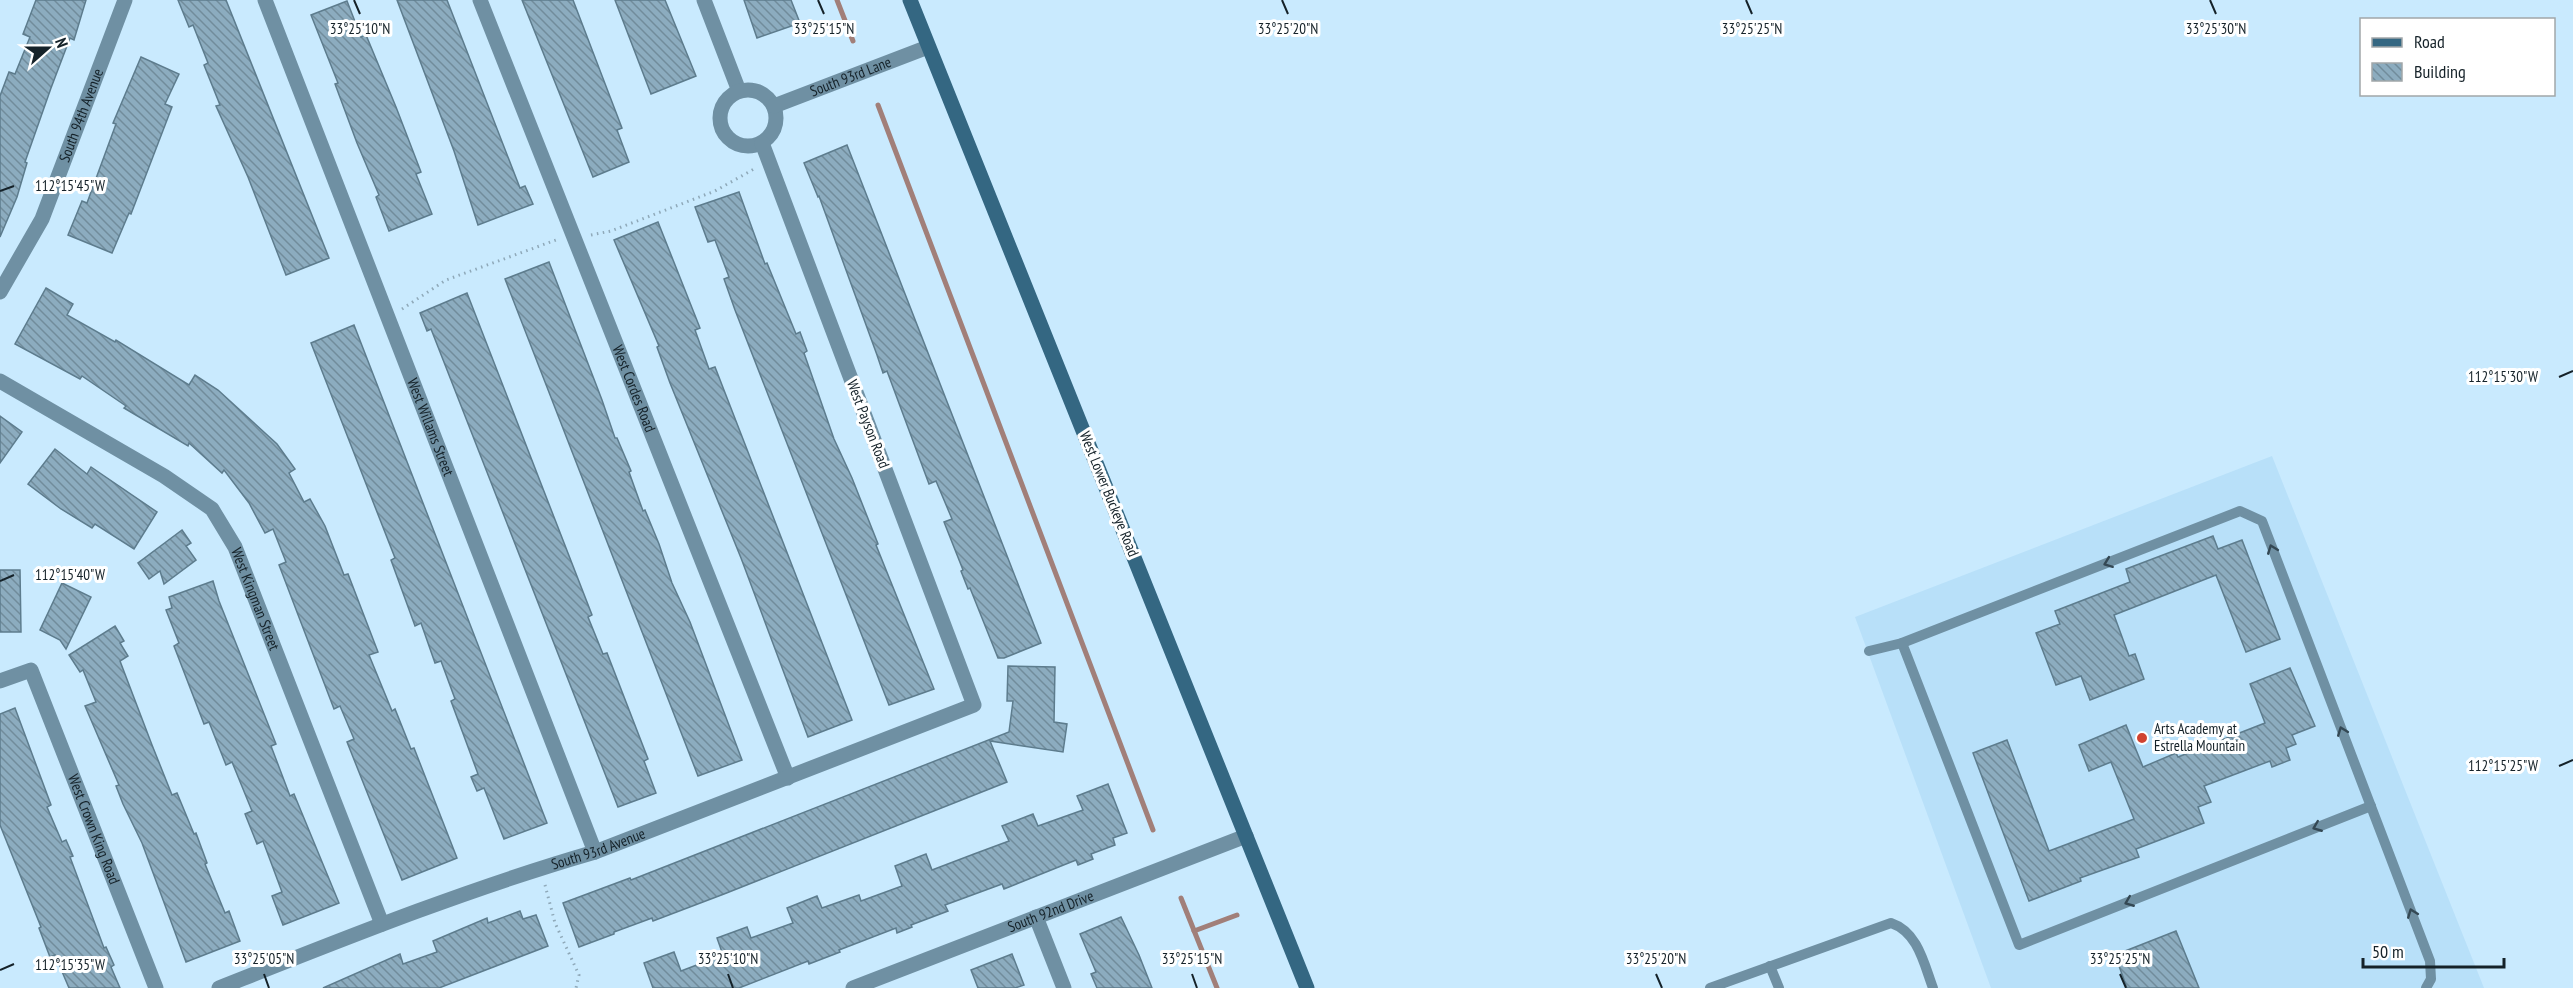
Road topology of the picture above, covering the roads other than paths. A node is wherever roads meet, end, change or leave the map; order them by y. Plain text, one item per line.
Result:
1 (125, 0) edge
2 (265, 0) edge
3 (480, 0) edge
4 (704, 0) edge
5 (910, 0) edge
6 (928, 47) junction
7 (739, 91) junction
8 (774, 106) junction
9 (762, 143) junction
10 (0, 292) edge
11 (0, 381) edge
12 (1902, 644) junction
13 (1869, 651) dead end
14 (0, 681) edge
15 (974, 705) joint
16 (788, 778) junction
17 (2371, 806) junction
18 (1246, 836) junction
19 (595, 852) junction
20 (1036, 917) junction
21 (382, 924) junction
22 (1770, 966) junction
23 (156, 988) edge
24 (219, 988) edge
25 (853, 988) edge
26 (1064, 988) edge
27 (1307, 988) edge
28 (1710, 988) edge
29 (1779, 988) edge
30 (1933, 988) edge
31 (2426, 988) edge

1 - 10 street, South 94th Avenue
2 - 19 street, West Willams Street
3 - 16 street, West Cordes Road
4 - 7 street
5 - 6 main road, West Lower Buckeye Road
6 - 8 street, South 93rd Lane
6 - 18 main road, West Lower Buckeye Road
7 - 8 street
7 - 9 street
8 - 9 street
9 - 15 street, West Payson Road
11 - 21 street, West Kingman Street
12 - 13 lane
17 -> 12 lane
17 -> 12 lane
14 - 23 street, West Crown King Road
15 - 16 street, South 93rd Avenue
16 - 19 street, South 93rd Avenue
31 -> 17 lane
18 - 20 street, South 92nd Drive
18 - 27 main road, West Lower Buckeye Road
19 - 21 street, South 93rd Avenue
20 - 25 street, South 92nd Drive
20 - 26 street
21 - 24 street, South 93rd Avenue
22 - 28 lane
22 - 29 lane
22 - 30 lane

